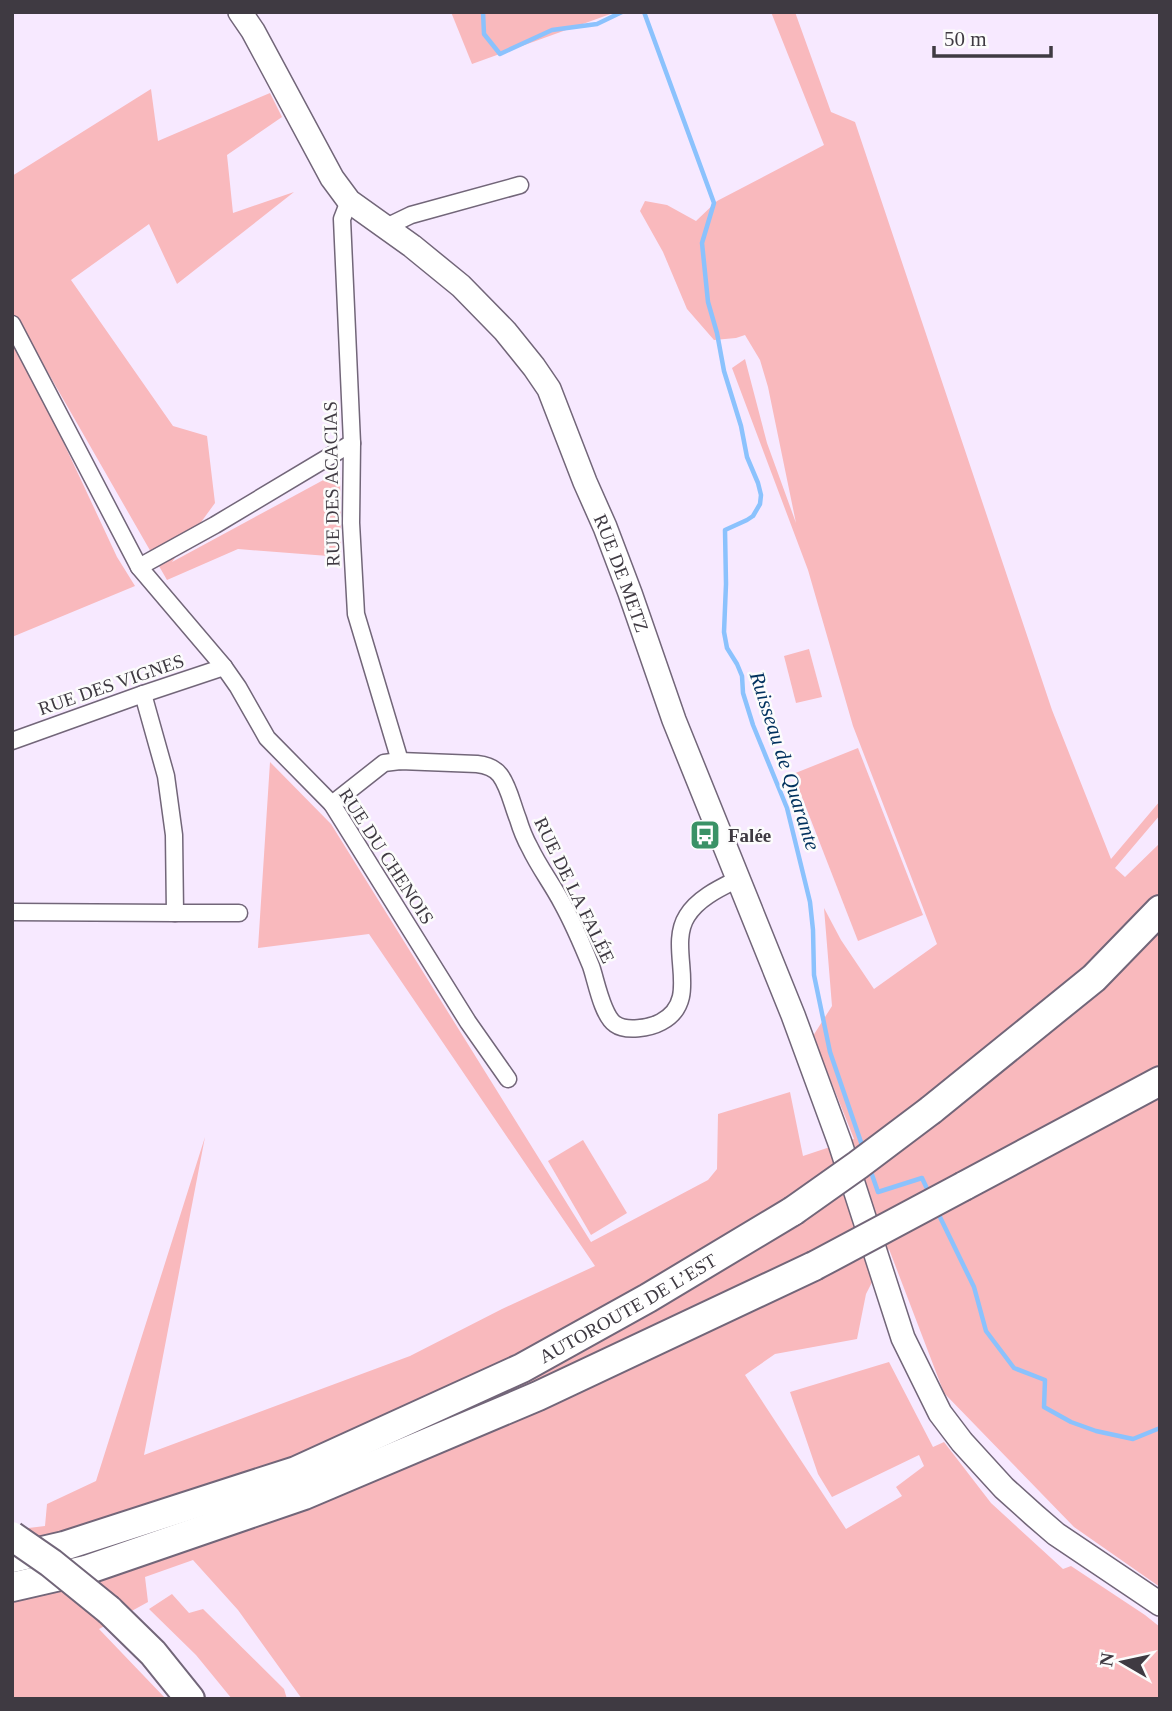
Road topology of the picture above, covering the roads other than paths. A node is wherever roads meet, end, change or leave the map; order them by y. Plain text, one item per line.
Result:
1 (240, 12) edge
2 (520, 185) dead end
3 (349, 201) junction
4 (386, 227) junction
5 (12, 324) edge
6 (352, 443) junction
7 (139, 567) junction
8 (224, 667) junction
9 (143, 694) junction
10 (12, 741) edge
11 (400, 761) junction
12 (331, 804) junction
13 (738, 879) junction
14 (1160, 910) edge
15 (12, 912) edge
16 (175, 913) junction
17 (239, 913) dead end
18 (508, 1079) dead end
19 (1160, 1081) edge
20 (12, 1536) edge
21 (12, 1558) edge
22 (12, 1587) edge
23 (1160, 1604) edge
24 (190, 1699) edge

1 - 3 main road, RUE DE METZ
2 - 4 street
3 - 4 main road, RUE DE METZ
3 - 6 street, RUE DES ACACIAS
4 - 13 main road, RUE DE METZ
5 - 7 street, RUE DU CHENOIS
6 - 7 street
6 - 11 street, RUE DES ACACIAS
7 - 8 street, RUE DU CHENOIS
8 - 9 street, RUE DES VIGNES
8 - 12 street, RUE DU CHENOIS
9 - 10 street, RUE DES VIGNES
9 - 16 street
11 - 12 street
11 - 13 street, RUE DE LA FALÉE
12 - 18 street, RUE DU CHENOIS
13 - 23 main road, RUE DE METZ
14 - 21 highway, AUTOROUTE DE L’EST, bridge
15 - 16 street
16 - 17 street
19 - 22 highway, AUTOROUTE DE L’EST, bridge
20 - 24 highway, bridge

